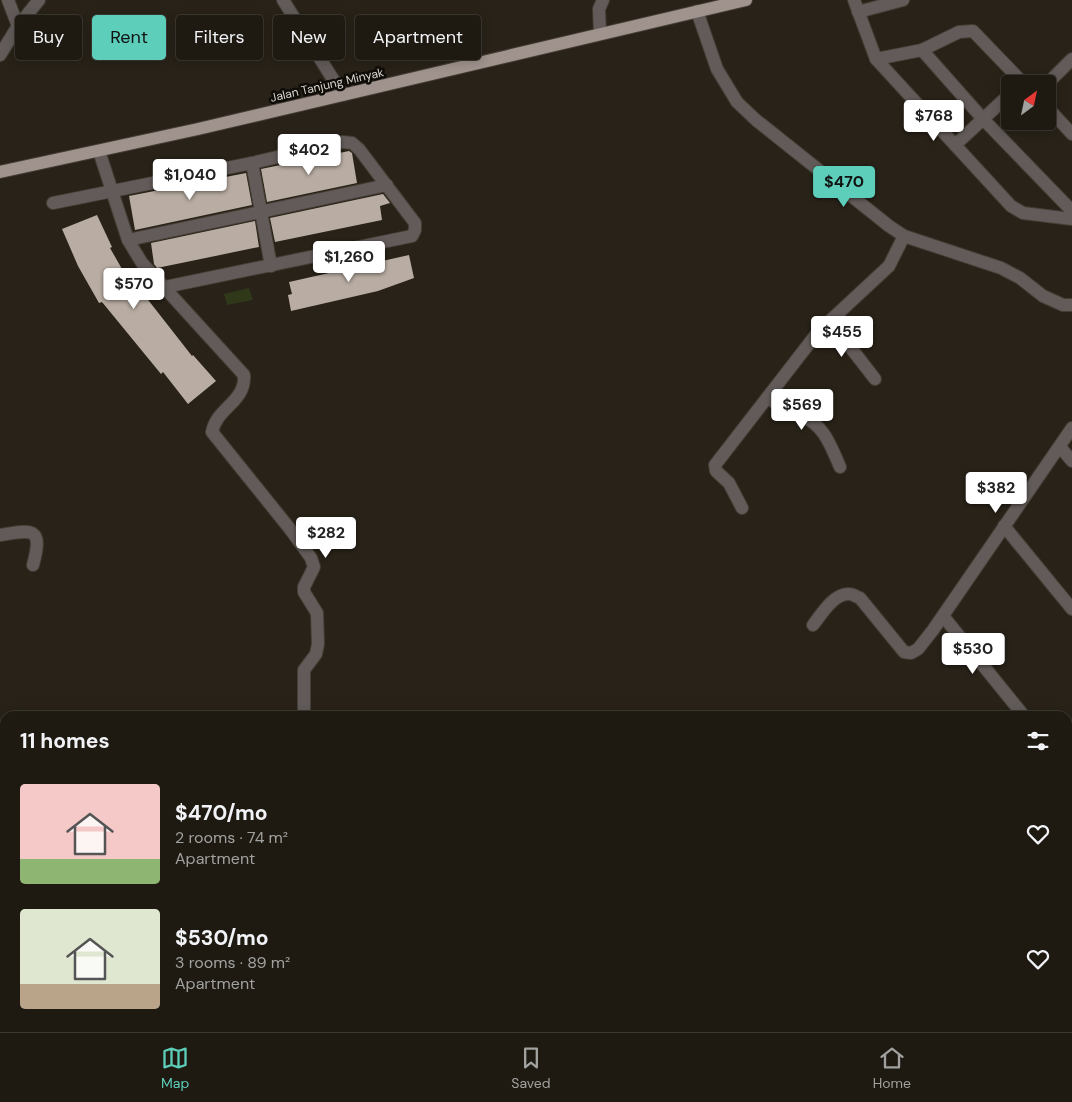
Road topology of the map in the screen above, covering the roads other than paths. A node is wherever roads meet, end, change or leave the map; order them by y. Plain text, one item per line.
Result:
1 (8, 0) edge
2 (38, 0) edge
3 (283, 0) edge
4 (603, 0) edge
5 (746, 0) edge
6 (903, 0) edge
7 (718, 3) edge
8 (856, 6) edge
9 (697, 11) junction
10 (26, 15) edge
11 (15, 18) edge
12 (15, 31) edge
13 (600, 34) junction
14 (922, 50) junction
15 (0, 55) edge
16 (876, 59) junction
17 (1072, 59) edge
18 (1015, 75) edge
19 (1056, 76) edge
20 (343, 95) junction
21 (1001, 102) edge
22 (1056, 117) edge
23 (983, 119) junction
24 (1072, 134) edge
25 (955, 144) junction
26 (99, 152) junction
27 (252, 163) junction
28 (0, 172) edge
29 (387, 185) junction
30 (112, 191) junction
31 (53, 203) dead end
32 (261, 213) junction
33 (1071, 216) edge
34 (904, 236) junction
35 (128, 240) junction
36 (271, 266) junction
37 (165, 287) junction
38 (1072, 305) edge
39 (830, 321) junction
40 (875, 379) dead end
41 (768, 397) junction
42 (1072, 428) edge
43 (1060, 447) junction
44 (1072, 461) edge
45 (840, 467) dead end
46 (742, 508) dead end
47 (1004, 526) junction
48 (0, 535) edge
49 (33, 565) dead end
50 (1072, 609) edge
51 (943, 616) junction
52 (813, 625) dead end
53 (304, 711) edge
54 (1020, 711) edge

1 - 11 street
2 - 10 street
3 - 20 street
4 - 13 street
5 - 7 main road, Jalan Tanjung Minyak
6 - 8 street
7 - 9 main road, Jalan Tanjung Minyak
8 - 16 street
9 - 13 main road, Jalan Tanjung Minyak
9 - 34 street
12 - 15 street
13 - 20 main road, Jalan Tanjung Minyak
14 - 16 street
14 - 18 street
14 - 23 street
16 - 25 street
17 - 19 street
20 - 26 main road, Jalan Tanjung Minyak
21 - 23 street
22 - 24 street
23 - 25 street
23 - 33 street
25 - 33 street
26 - 28 main road, Jalan Tanjung Minyak
26 - 30 street
27 - 29 street
27 - 30 street
27 - 32 street
29 - 32 street
29 - 36 street
30 - 31 street
30 - 35 street
32 - 35 street
32 - 36 street
34 - 38 street
34 - 39 street
35 - 37 street
36 - 37 street
37 - 53 street
39 - 40 street
39 - 41 street
41 - 45 street
41 - 46 street
42 - 43 street
43 - 44 street
43 - 47 street
47 - 50 street
47 - 51 street
48 - 49 street
51 - 52 street
51 - 54 street

